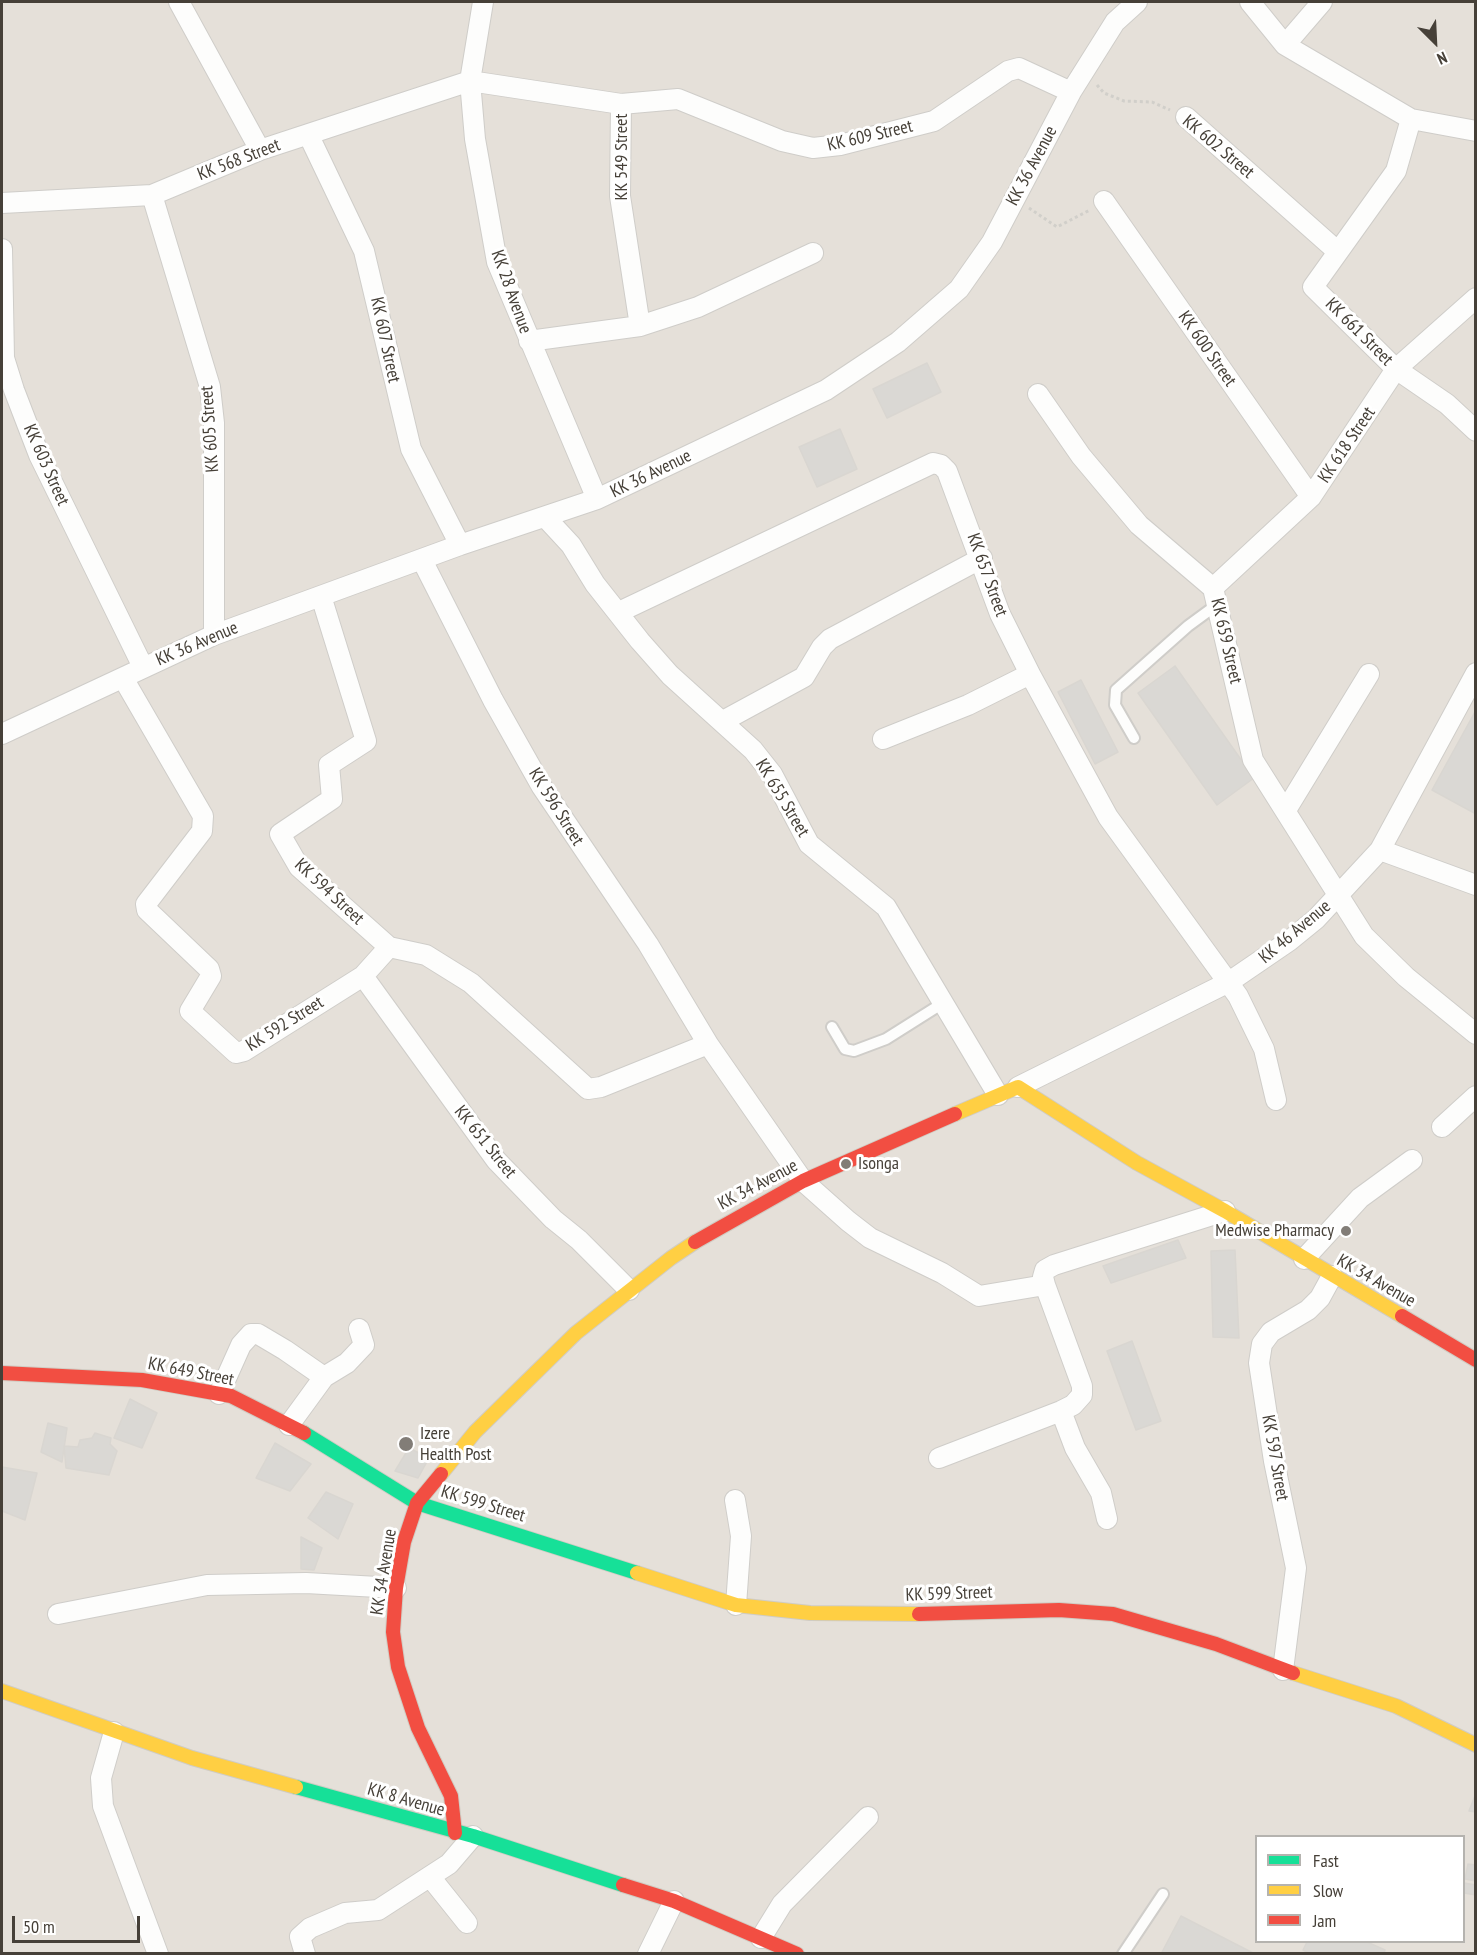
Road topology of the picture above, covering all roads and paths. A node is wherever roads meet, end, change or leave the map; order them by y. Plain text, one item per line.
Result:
1 (179, 2) edge
2 (483, 2) edge
3 (1137, 2) edge
4 (1250, 2) edge
5 (1322, 2) edge
6 (1285, 45) junction
7 (1086, 71) junction
8 (470, 81) junction
9 (1071, 92) junction
10 (621, 104) junction
11 (1185, 117) joint
12 (1411, 119) junction
13 (1476, 131) edge
14 (309, 136) junction
15 (260, 150) junction
16 (152, 195) junction
17 (1015, 198) junction
18 (1104, 201) joint
19 (2, 203) edge
20 (2, 249) edge
21 (1337, 251) junction
22 (813, 253) dead end
23 (1476, 298) edge
24 (640, 326) junction
25 (529, 341) junction
26 (1396, 369) junction
27 (1038, 394) dead end
28 (1476, 431) edge
29 (1311, 496) junction
30 (597, 500) junction
31 (546, 518) junction
32 (460, 545) junction
33 (982, 558) junction
34 (422, 560) junction
35 (321, 596) junction
36 (1215, 596) junction
37 (619, 612) junction
38 (214, 635) junction
39 (143, 667) junction
40 (1476, 673) edge
41 (1030, 674) junction
42 (1370, 674) dead end
43 (123, 678) junction
44 (723, 721) junction
45 (2, 734) edge
46 (1134, 738) dead end
47 (883, 739) dead end
48 (1286, 810) junction
49 (1380, 850) junction
50 (1476, 885) edge
51 (1340, 894) junction
52 (389, 947) junction
53 (363, 976) junction
54 (1229, 982) junction
55 (943, 1003) junction
56 (831, 1027) dead end
57 (1476, 1035) edge
58 (708, 1044) junction
59 (1018, 1087) junction
60 (998, 1095) junction
61 (1476, 1096) edge
62 (1276, 1100) dead end
63 (1442, 1127) dead end
64 (1412, 1160) dead end
65 (803, 1180) junction
66 (1225, 1211) junction
67 (1304, 1259) junction
68 (1332, 1276) junction
69 (1045, 1285) junction
70 (629, 1290) junction
71 (359, 1329) dead end
72 (1476, 1360) edge
73 (2, 1372) edge
74 (324, 1377) junction
75 (219, 1394) junction
76 (1062, 1411) junction
77 (289, 1425) junction
78 (939, 1458) dead end
79 (735, 1500) dead end
80 (417, 1503) junction
81 (1107, 1519) dead end
82 (396, 1588) junction
83 (736, 1605) junction
84 (58, 1614) dead end
85 (1282, 1670) junction
86 (2, 1691) edge
87 (114, 1732) junction
88 (1476, 1745) edge
89 (868, 1817) dead end
90 (464, 1834) junction
91 (431, 1878) junction
92 (1162, 1894) dead end
93 (674, 1901) junction
94 (467, 1923) dead end
95 (761, 1938) junction
96 (158, 1953) edge
97 (305, 1953) edge
98 (648, 1953) edge
99 (797, 1953) edge
100 (1123, 1953) edge

1 - 15 street
2 - 8 street, KK 28 Avenue
3 - 7 street, KK 36 Avenue
4 - 6 street
5 - 6 street
6 - 12 street
7 - 9 street, KK 36 Avenue
7 - 11 path, KK 602 Street
8 - 10 street, KK 549 Street
8 - 14 street, KK 568 Street
8 - 25 street, KK 28 Avenue
9 - 10 street, KK 609 Street
9 - 17 street, KK 36 Avenue
10 - 24 street, KK 549 Street
11 - 21 street, KK 602 Street
12 - 13 street
12 - 21 street, KK 661 Street
14 - 15 street, KK 568 Street
14 - 32 street, KK 607 Street
15 - 16 street, KK 568 Street
16 - 19 street, KK 568 Street
16 - 38 street, KK 605 Street
17 - 18 path
17 - 30 street, KK 36 Avenue
18 - 29 street, KK 600 Street
20 - 39 street, KK 603 Street
21 - 26 street, KK 661 Street
22 - 24 street
23 - 26 street, KK 618 Street
24 - 25 street
25 - 30 street, KK 28 Avenue
26 - 28 street, KK 661 Street
26 - 29 street, KK 618 Street
27 - 36 street, KK 659 Street
29 - 36 street, KK 618 Street
30 - 31 street, KK 36 Avenue
31 - 32 street, KK 36 Avenue
31 - 37 street, KK 655 Street
32 - 34 street, KK 36 Avenue
33 - 37 street, KK 657 Street
33 - 41 street, KK 657 Street
33 - 44 street
34 - 35 street, KK 36 Avenue
34 - 58 street, KK 596 Street
35 - 38 street, KK 36 Avenue
35 - 52 street, KK 594 Street
36 - 46 lane
36 - 48 street, KK 659 Street
37 - 44 street, KK 655 Street
38 - 39 street, KK 36 Avenue
39 - 43 street, KK 36 Avenue
40 - 49 street, KK 46 Avenue
41 - 47 street
41 - 54 street, KK 657 Street
42 - 48 street
43 - 45 street, KK 36 Avenue
43 - 53 street, KK 592 Street
44 - 55 street, KK 655 Street
48 - 51 street, KK 659 Street
49 - 50 street
49 - 51 street, KK 46 Avenue
51 - 54 street, KK 46 Avenue
51 - 57 street, KK 659 Street
52 - 53 street, KK 592 Street
52 - 58 street, KK 594 Street
53 - 70 street, KK 651 Street
54 - 59 street, KK 46 Avenue
54 - 62 street, KK 657 Street
55 - 56 lane
55 - 60 street, KK 655 Street
58 - 65 street, KK 596 Street
59 - 60 main road, KK 34 Avenue
59 - 66 main road, KK 34 Avenue
60 - 65 main road, KK 34 Avenue
61 - 63 street
64 - 67 street
65 - 69 street, KK 596 Street
65 - 70 main road, KK 34 Avenue
66 - 67 main road, KK 34 Avenue
66 - 69 street
67 - 68 main road, KK 34 Avenue
68 - 72 main road, KK 34 Avenue
68 - 85 street, KK 597 Street
69 - 76 street
70 - 80 main road, KK 34 Avenue
71 - 74 street
73 - 75 main road, KK 649 Street
74 - 75 street
74 - 77 street
75 - 77 main road, KK 649 Street
76 - 78 street
76 - 81 street
77 - 80 main road, KK 649 Street
79 - 83 street
80 - 82 main road, KK 34 Avenue
80 - 83 main road, KK 599 Street
82 - 84 street
82 - 90 main road, KK 34 Avenue
83 - 85 main road, KK 599 Street
85 - 88 main road, KK 599 Street
86 - 87 main road, KK 8 Avenue
87 - 90 main road, KK 8 Avenue
87 - 96 street
89 - 95 street
90 - 91 street
90 - 93 main road, KK 8 Avenue
91 - 94 street
91 - 97 street
92 - 100 lane
93 - 95 main road, KK 8 Avenue
93 - 98 street
95 - 99 main road, KK 8 Avenue

